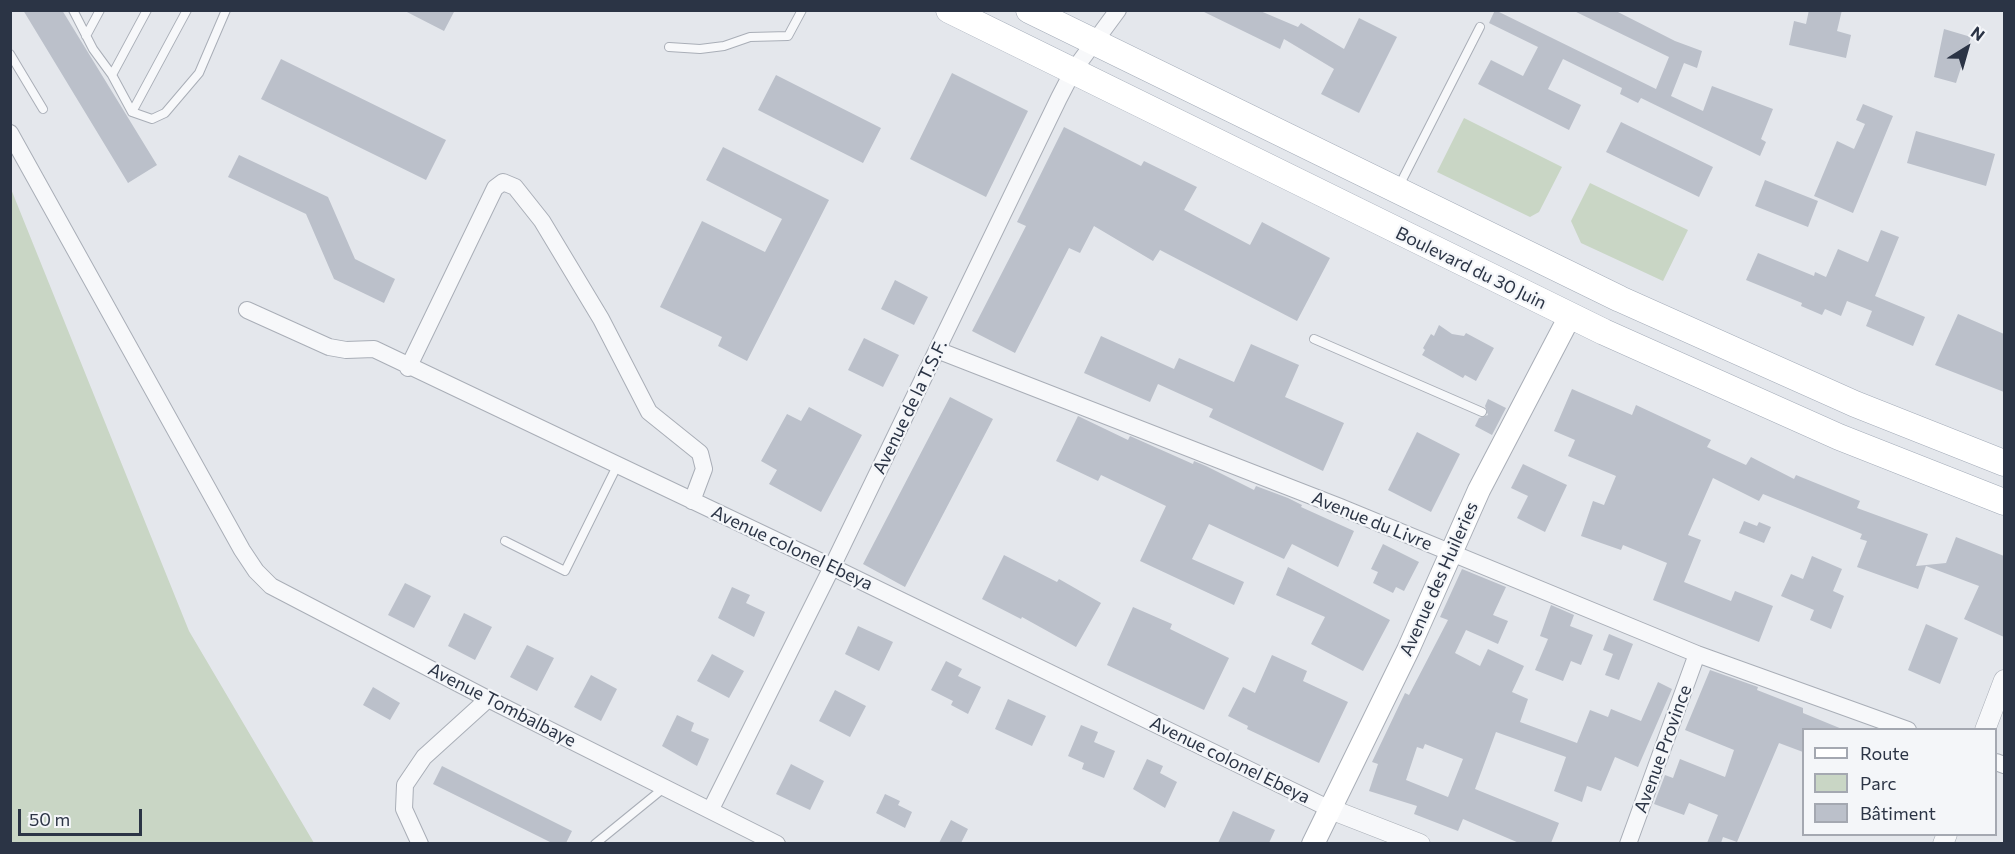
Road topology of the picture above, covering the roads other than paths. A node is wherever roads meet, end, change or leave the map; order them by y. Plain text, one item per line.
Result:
1 (73, 10) edge
2 (100, 10) edge
3 (147, 10) edge
4 (187, 10) edge
5 (226, 10) edge
6 (802, 10) edge
7 (949, 10) edge
8 (1029, 10) edge
9 (1118, 10) edge
10 (1480, 27) dead end
11 (86, 36) junction
12 (1094, 43) junction
13 (669, 47) dead end
14 (10, 54) edge
15 (1073, 71) junction
16 (112, 75) junction
17 (43, 109) dead end
18 (132, 112) junction
19 (10, 133) edge
20 (1397, 191) junction
21 (247, 310) dead end
22 (1570, 316) junction
23 (1314, 339) dead end
24 (937, 350) junction
25 (408, 368) junction
26 (1482, 412) dead end
27 (2004, 463) edge
28 (617, 466) junction
29 (692, 501) junction
30 (2004, 502) edge
31 (505, 541) dead end
32 (1452, 552) junction
33 (832, 567) junction
34 (1698, 654) junction
35 (2004, 680) edge
36 (488, 699) junction
37 (1905, 728) edge
38 (1985, 728) edge
39 (666, 786) junction
40 (711, 809) junction
41 (1330, 809) junction
42 (420, 843) edge
43 (595, 843) edge
44 (777, 843) edge
45 (1313, 843) edge
46 (1420, 843) edge
47 (1629, 843) edge

1 - 11 lane
2 - 11 lane
3 - 16 lane
4 - 18 lane
5 - 18 lane
6 - 13 lane
7 - 15 main road, Boulevard du 30 Juin
8 - 12 main road, Boulevard du 30 Juin
9 - 12 street, Avenue de la T.S.F.
10 - 20 lane
11 - 16 lane
12 - 15 street, Avenue de la T.S.F.
12 - 20 main road, Boulevard du 30 Juin
14 - 17 lane
15 - 22 main road, Boulevard du 30 Juin
15 - 24 street, Avenue de la T.S.F.
16 - 18 lane
19 - 36 street, Avenue Tombalbaye
20 - 27 main road, Boulevard du 30 Juin
21 - 25 street, Avenue colonel Ebeya
22 - 30 main road, Boulevard du 30 Juin
22 - 32 main road, Avenue des Huileries
23 - 26 lane
24 - 32 street, Avenue du Livre
24 - 33 street, Avenue de la T.S.F.
25 - 28 street, Avenue colonel Ebeya
25 - 29 street
28 - 29 street, Avenue colonel Ebeya
28 - 31 lane
29 - 33 street, Avenue colonel Ebeya
32 - 34 street, Avenue du Livre
32 - 41 main road, Avenue des Huileries
33 - 40 street, Avenue de la T.S.F.
33 - 41 street, Avenue colonel Ebeya
34 - 37 street, Avenue du Livre
34 - 47 street, Avenue Province
35 - 38 street
36 - 39 street, Avenue Tombalbaye
36 - 42 street
39 - 40 street, Avenue Tombalbaye
39 - 43 lane
40 - 44 street, Avenue Tombalbaye
41 - 45 main road, Avenue des Huileries
41 - 46 street, Avenue colonel Ebeya

